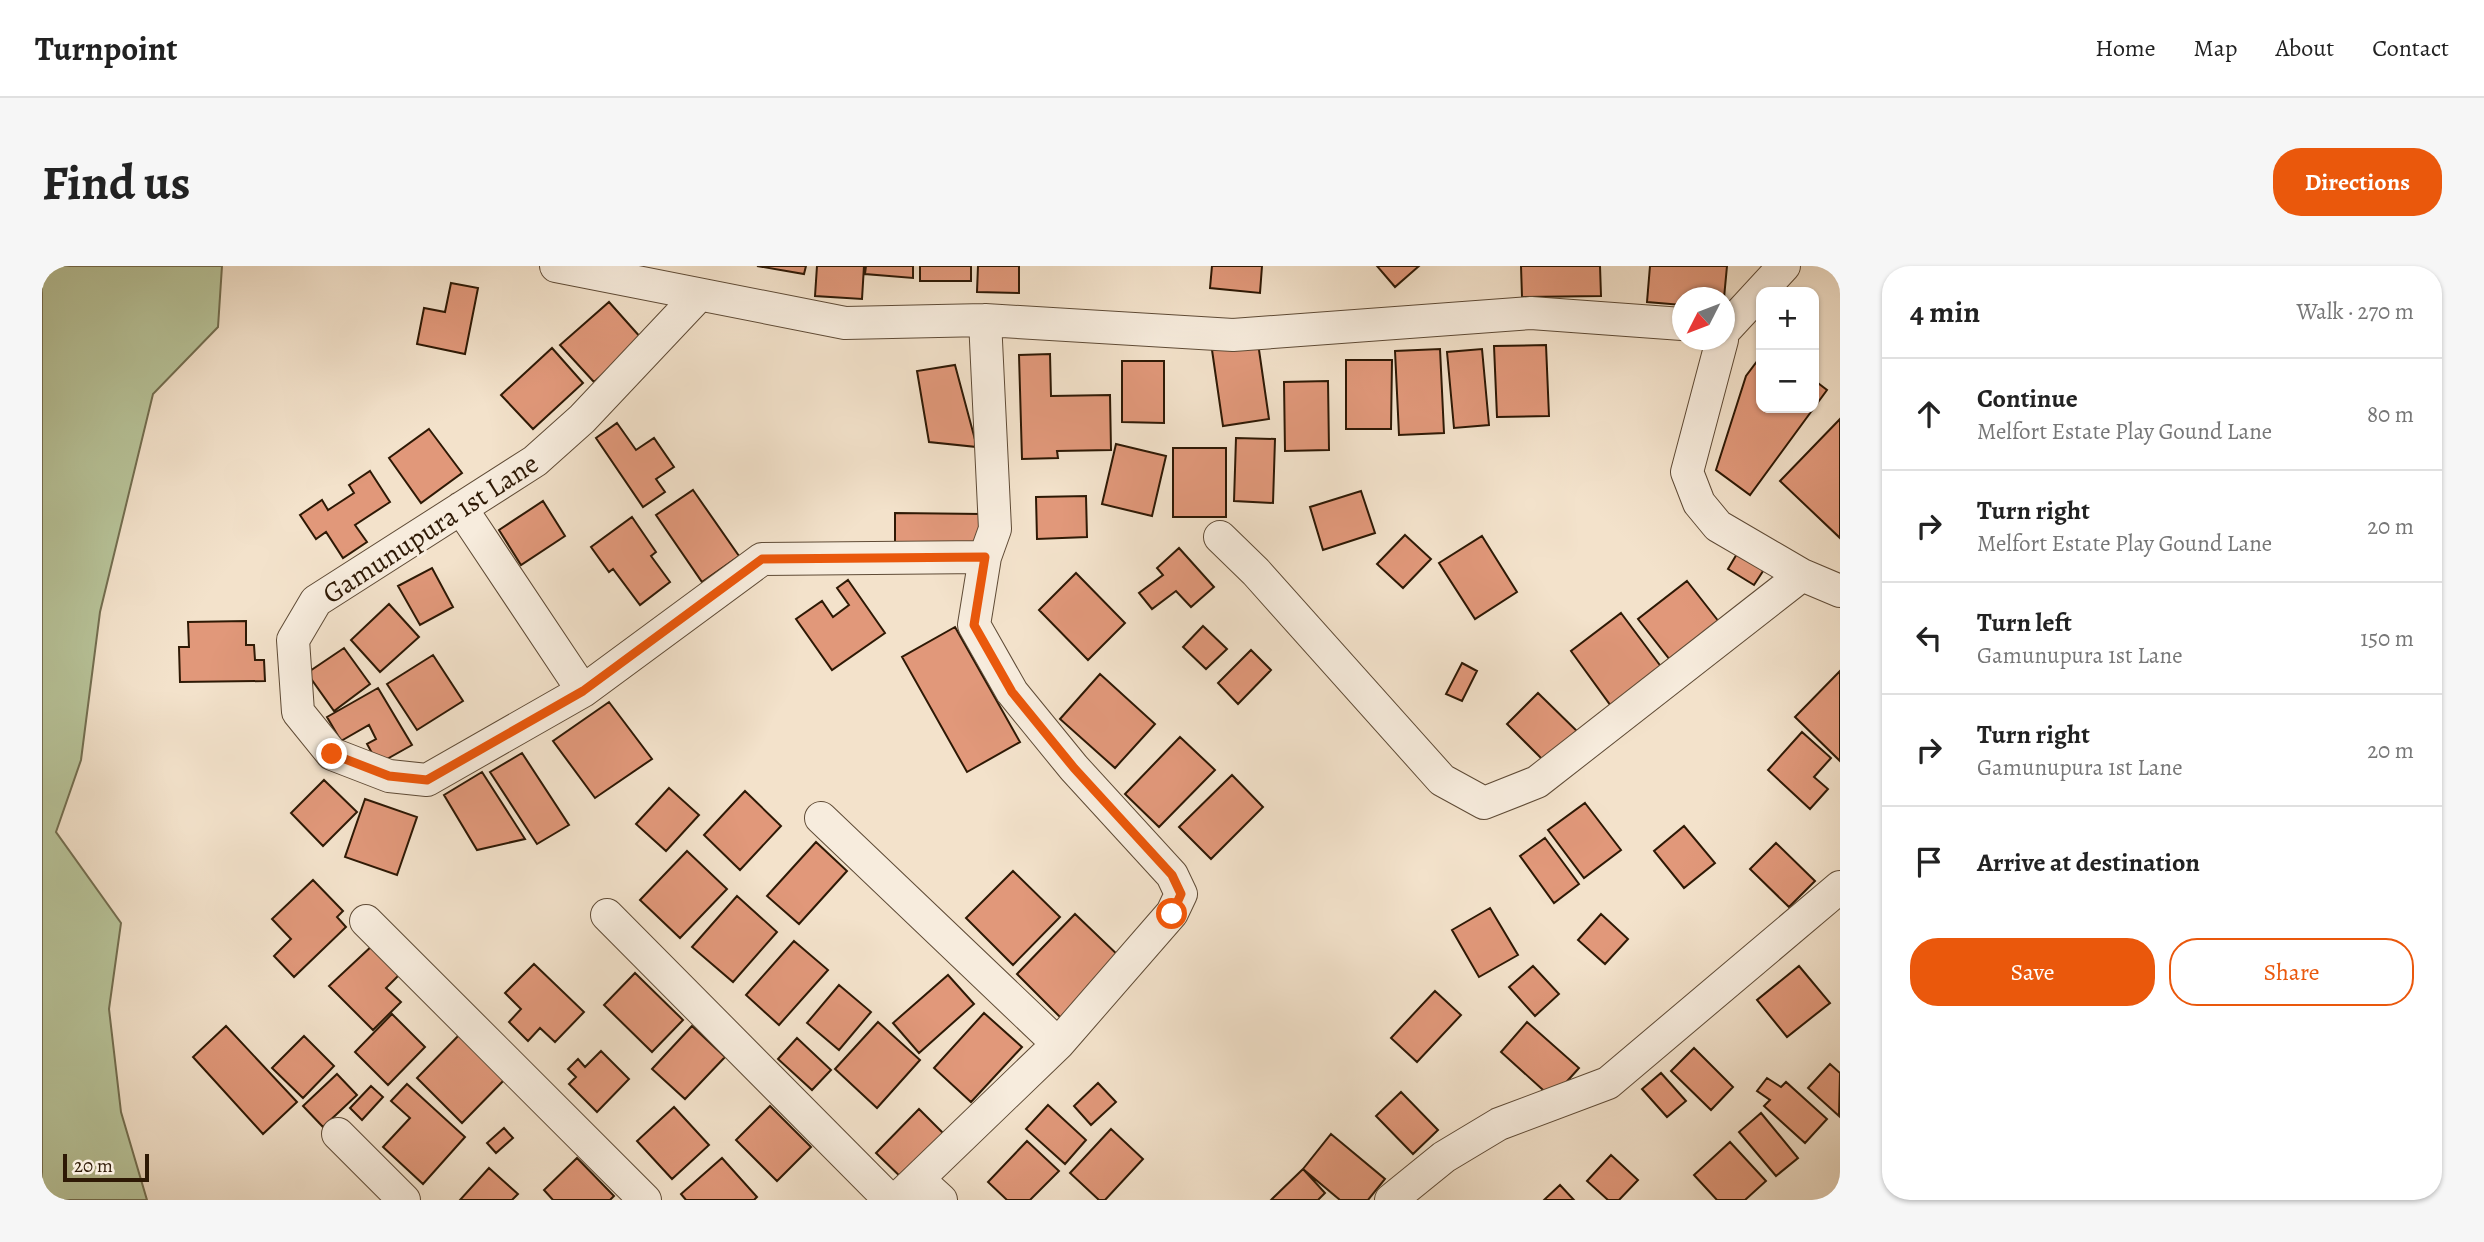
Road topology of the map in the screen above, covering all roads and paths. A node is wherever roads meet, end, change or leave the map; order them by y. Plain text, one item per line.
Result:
1 (556, 266) edge
2 (1784, 266) edge
3 (699, 295) junction
4 (1735, 317) edge
5 (985, 320) junction
6 (1672, 323) edge
7 (1719, 350) edge
8 (461, 508) junction
9 (1220, 537) dead end
10 (985, 557) junction
11 (1802, 575) junction
12 (1840, 591) edge
13 (583, 691) junction
14 (821, 818) dead end
15 (1840, 887) edge
16 (607, 915) dead end
17 (366, 921) dead end
18 (1058, 1044) junction
19 (338, 1134) dead end
20 (918, 1193) edge
21 (404, 1200) edge
22 (645, 1200) edge
23 (890, 1200) edge
24 (1391, 1200) edge

1 - 3 street
2 - 4 street
3 - 5 street
3 - 8 street, Gamunupura 1st Lane
5 - 6 street
5 - 10 street
7 - 11 street
8 - 13 street
8 - 13 street, Gamunupura 1st Lane
9 - 11 street
10 - 13 street, Gamunupura 1st Lane
10 - 18 street
11 - 12 street
14 - 18 street
15 - 24 street
16 - 23 street
17 - 22 street
18 - 20 street
19 - 21 street

